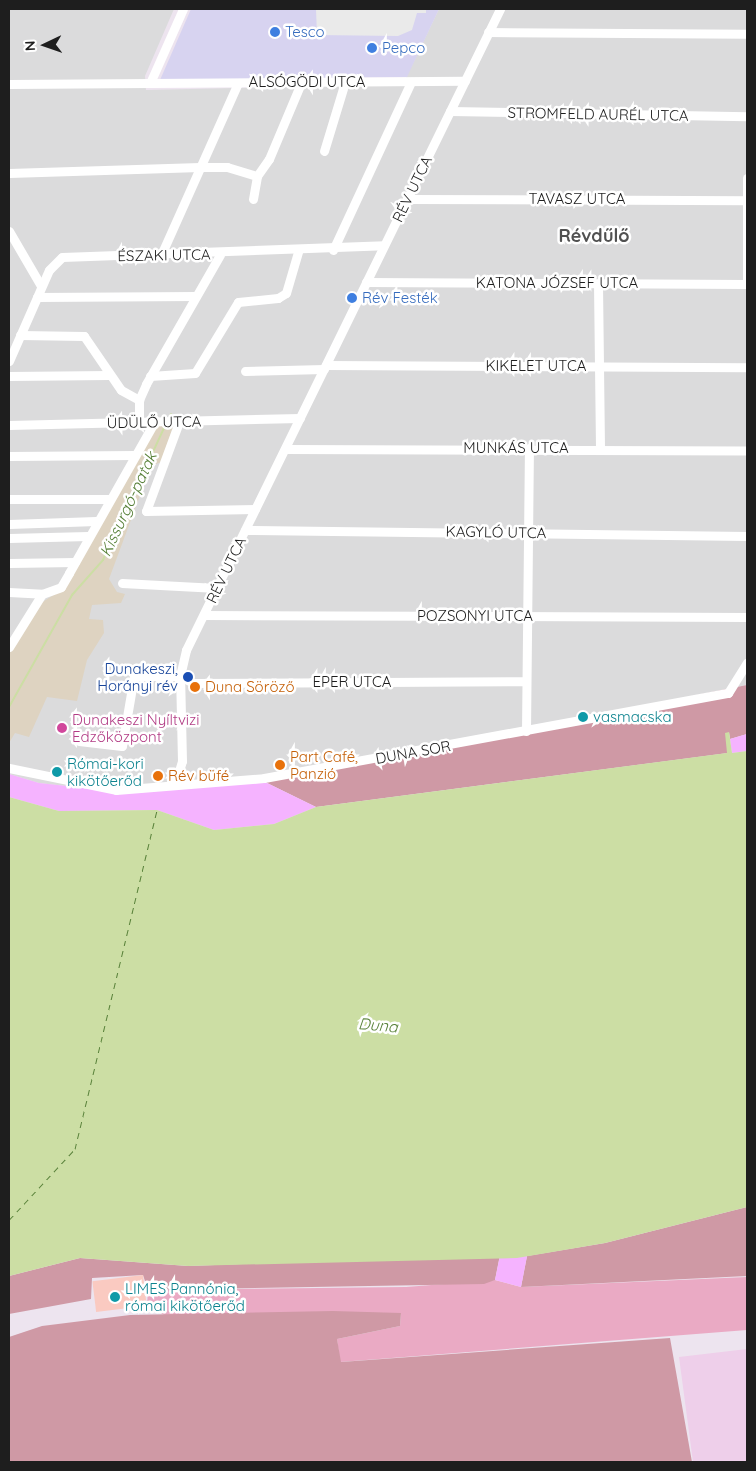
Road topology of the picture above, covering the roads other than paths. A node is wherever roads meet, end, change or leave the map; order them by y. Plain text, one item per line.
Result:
1 (183, 9) edge
2 (500, 9) edge
3 (488, 32) junction
4 (747, 34) edge
5 (465, 81) junction
6 (301, 82) junction
7 (345, 82) junction
8 (411, 82) junction
9 (150, 83) junction
10 (238, 83) junction
11 (9, 84) edge
12 (450, 112) junction
13 (747, 116) edge
14 (324, 151) dead end
15 (200, 167) junction
16 (9, 173) edge
17 (256, 176) junction
18 (747, 178) edge
19 (253, 199) dead end
20 (407, 199) junction
21 (747, 200) edge
22 (9, 231) edge
23 (384, 245) junction
24 (333, 250) junction
25 (298, 252) junction
26 (220, 254) junction
27 (162, 255) junction
28 (366, 282) junction
29 (598, 284) junction
30 (747, 284) edge
31 (41, 286) junction
32 (196, 296) junction
33 (37, 297) junction
34 (20, 335) junction
35 (9, 360) edge
36 (601, 366) junction
37 (325, 367) junction
38 (747, 367) edge
39 (245, 371) dead end
40 (110, 375) junction
41 (9, 376) edge
42 (150, 376) junction
43 (138, 400) junction
44 (300, 418) junction
45 (138, 422) junction
46 (179, 422) junction
47 (154, 423) junction
48 (9, 425) edge
49 (528, 448) junction
50 (600, 448) junction
51 (285, 449) junction
52 (747, 451) edge
53 (135, 455) junction
54 (9, 456) edge
55 (9, 499) edge
56 (110, 499) junction
57 (255, 510) junction
58 (96, 522) junction
59 (9, 524) edge
60 (245, 530) junction
61 (526, 533) junction
62 (88, 536) junction
63 (747, 536) edge
64 (9, 538) edge
65 (75, 562) junction
66 (9, 563) edge
67 (122, 583) dead end
68 (217, 588) junction
69 (9, 592) edge
70 (42, 594) junction
71 (204, 615) junction
72 (525, 616) junction
73 (747, 617) edge
74 (9, 647) edge
75 (747, 662) edge
76 (180, 676) junction
77 (526, 681) junction
78 (526, 731) junction
79 (79, 741) dead end
80 (9, 768) edge
81 (175, 784) junction

1 - 9 street
2 - 3 street, RÉV UTCA
3 - 4 street
3 - 5 street, RÉV UTCA
5 - 8 street, ALSÓGÖDI UTCA
5 - 12 street, RÉV UTCA
6 - 7 street, ALSÓGÖDI UTCA
6 - 10 street, ALSÓGÖDI UTCA
6 - 17 street
7 - 8 street, ALSÓGÖDI UTCA
7 - 14 street
8 - 24 street
9 - 10 street, ALSÓGÖDI UTCA
9 - 11 street, ALSÓGÖDI UTCA
10 - 15 street
12 - 13 street, STROMFELD AURÉL UTCA
12 - 20 street, RÉV UTCA
15 - 16 street
15 - 17 street
15 - 27 street
17 - 19 street
18 - 21 street
20 - 21 street, TAVASZ UTCA
20 - 23 street, RÉV UTCA
21 - 30 street
22 - 31 street
23 - 24 street, ÉSZAKI UTCA
23 - 28 street, RÉV UTCA
24 - 25 street, ÉSZAKI UTCA
25 - 26 street, ÉSZAKI UTCA
25 - 42 street
26 - 27 street, ÉSZAKI UTCA
26 - 32 street
27 - 31 street, ÉSZAKI UTCA
28 - 29 street, KATONA JÓZSEF UTCA
28 - 37 street, RÉV UTCA
29 - 30 street, KATONA JÓZSEF UTCA
29 - 36 street
31 - 33 street, ÉSZAKI UTCA
32 - 33 street
32 - 42 street
33 - 34 street, ÉSZAKI UTCA
34 - 35 street, ÉSZAKI UTCA
34 - 40 street
36 - 37 street, KIKELET UTCA
36 - 38 street, KIKELET UTCA
36 - 50 street
37 - 39 street
37 - 44 street, RÉV UTCA
40 - 41 street
40 - 43 street
42 - 43 street
43 - 45 street
44 - 46 street, ÜDÜLŐ UTCA
44 - 51 street, RÉV UTCA
45 - 47 street, ÜDÜLŐ UTCA
45 - 48 street, ÜDÜLŐ UTCA
46 - 47 street, ÜDÜLŐ UTCA
46 - 57 street
47 - 53 street
49 - 50 street, MUNKÁS UTCA
49 - 51 street, MUNKÁS UTCA
49 - 61 street
50 - 52 street, MUNKÁS UTCA
51 - 57 street, RÉV UTCA
53 - 54 street
53 - 56 street
55 - 56 street
56 - 58 street
57 - 60 street, RÉV UTCA
58 - 59 street
58 - 62 street
60 - 61 street, KAGYLÓ UTCA
60 - 68 street, RÉV UTCA
61 - 63 street, KAGYLÓ UTCA
61 - 72 street
62 - 64 street
62 - 65 street
65 - 66 street
65 - 70 street
67 - 68 street
68 - 71 street, RÉV UTCA
69 - 70 street
70 - 74 street
71 - 72 street, POZSONYI UTCA
71 - 76 street, RÉV UTCA
72 - 73 street, POZSONYI UTCA
72 - 77 street
75 - 78 street, DUNA SOR
76 - 77 street, EPER UTCA
76 - 79 street, EPER UTCA
76 - 81 street, RÉV UTCA
77 - 78 street
78 - 81 street, DUNA SOR
80 - 81 street, DUNA SOR

